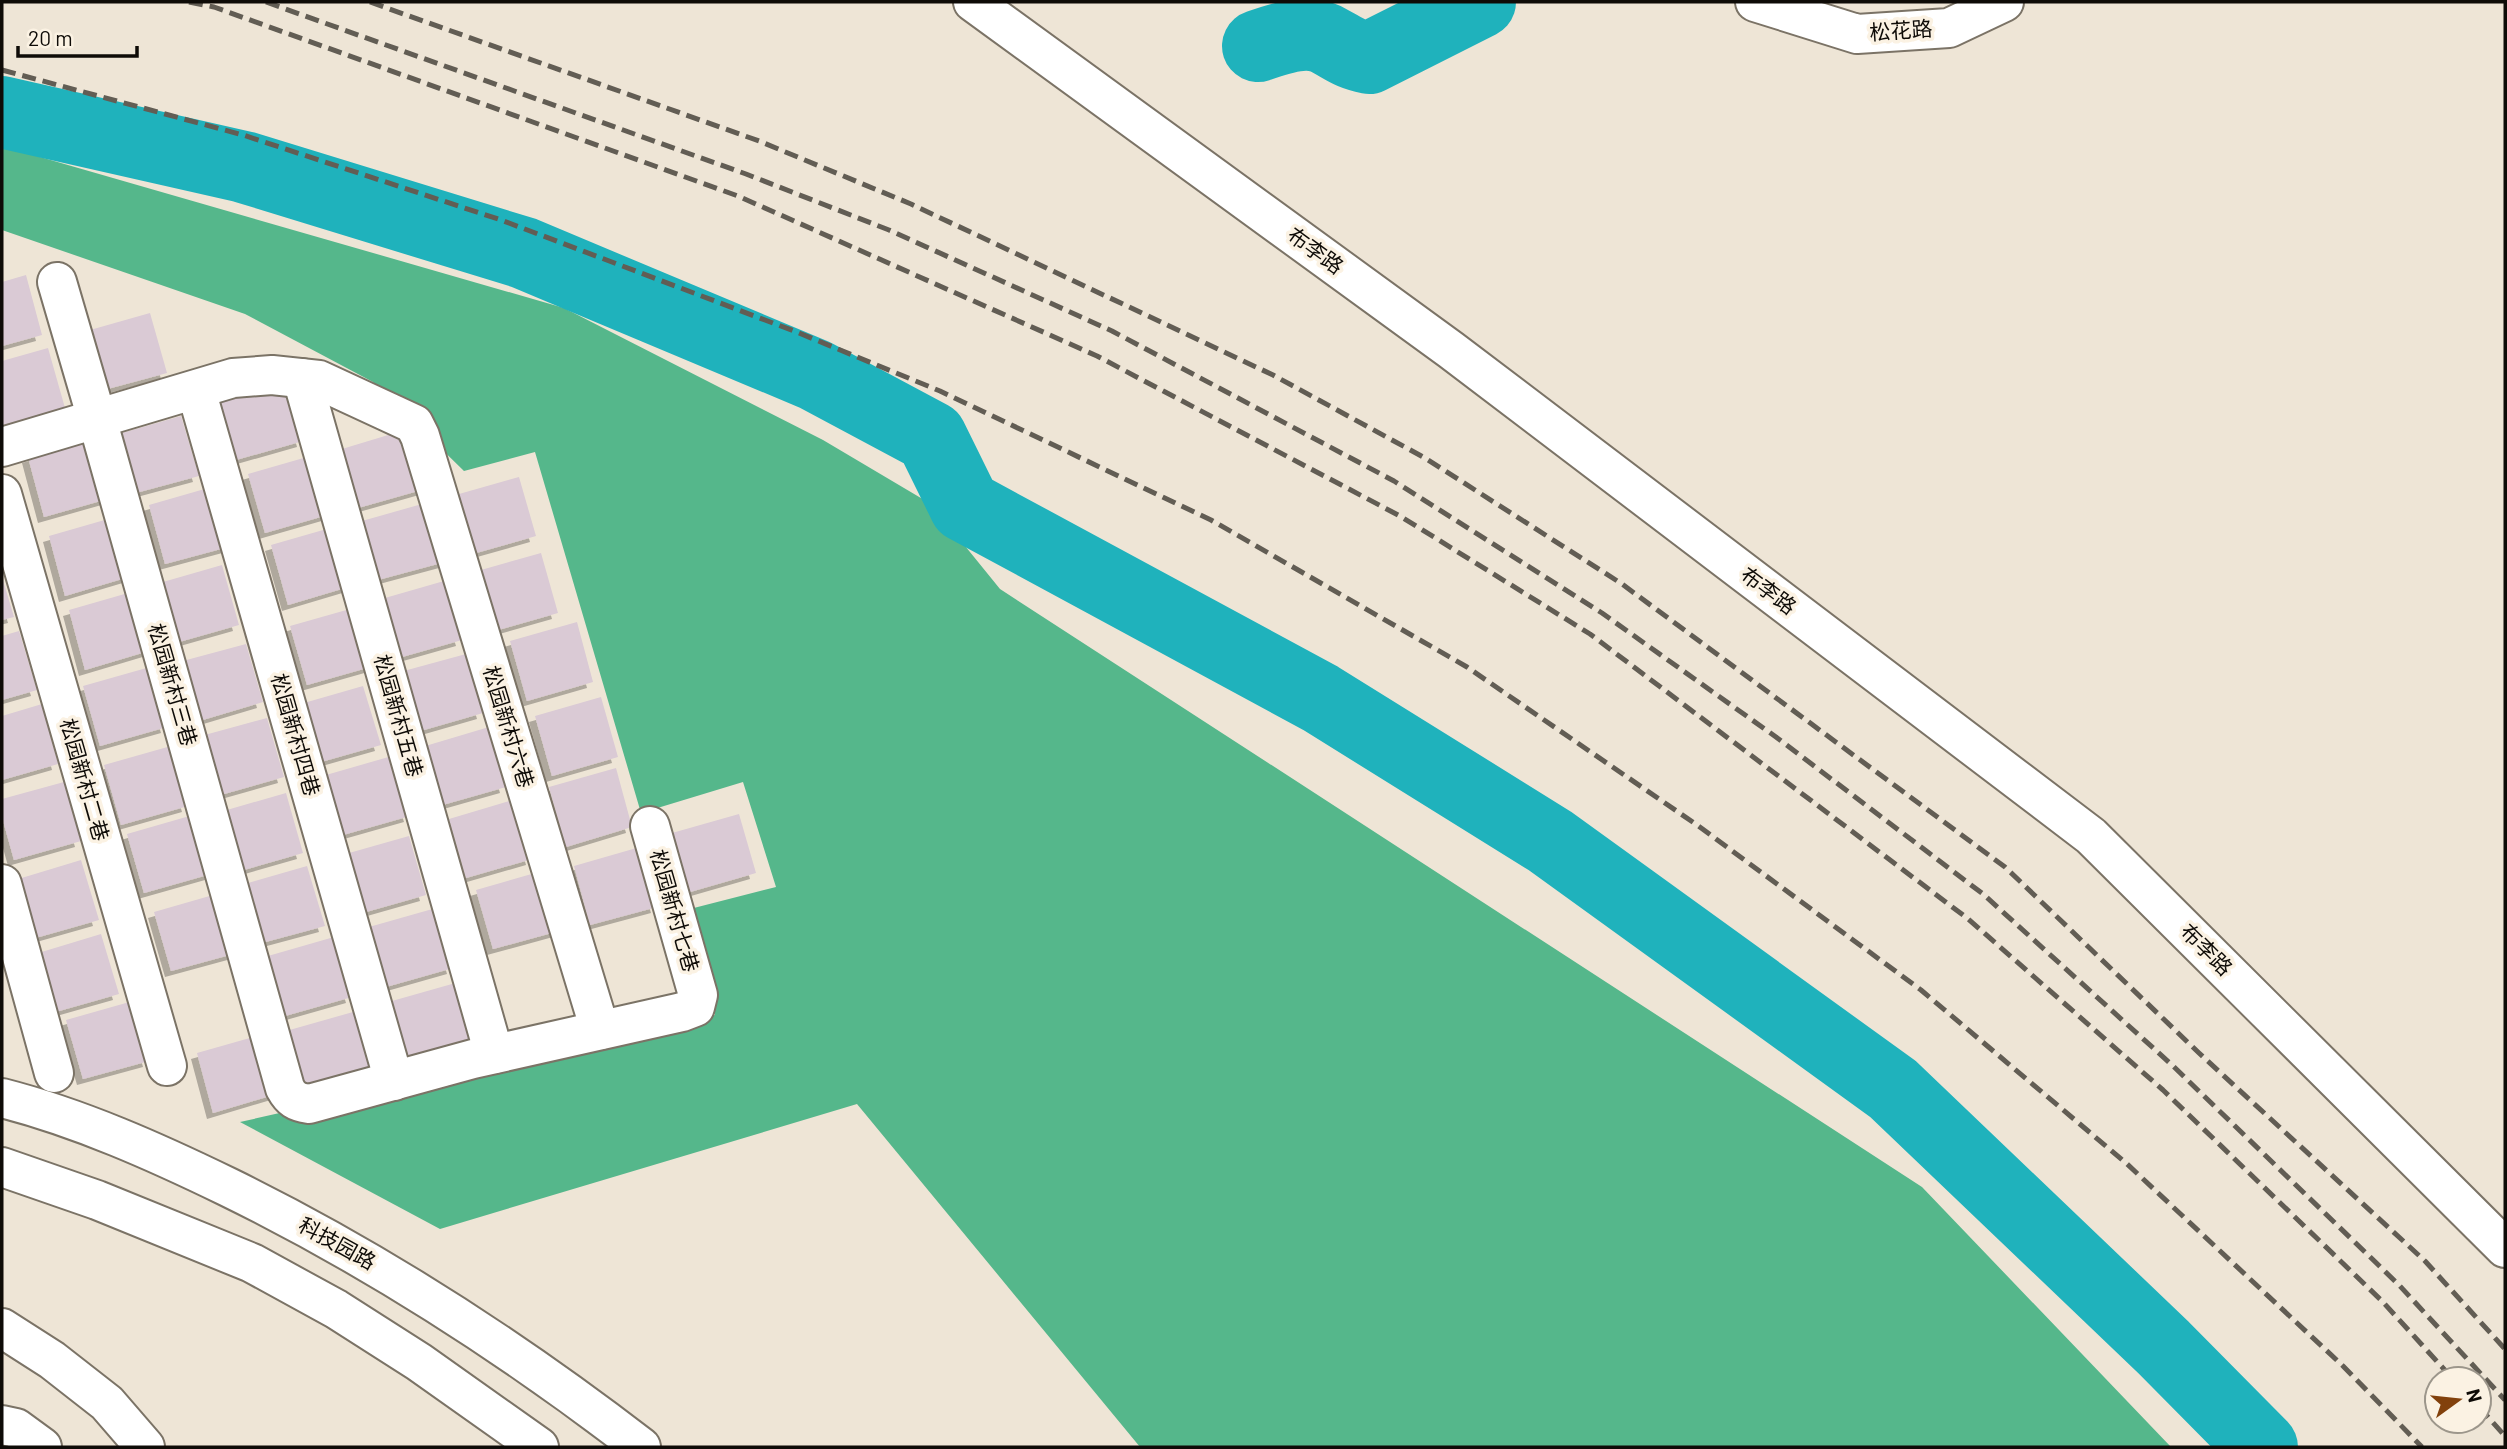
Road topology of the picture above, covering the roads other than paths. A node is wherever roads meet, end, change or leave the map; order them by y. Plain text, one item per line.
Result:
1 (973, 2) edge
2 (1755, 2) edge
3 (2004, 2) edge
4 (57, 282) dead end
5 (302, 378) junction
6 (196, 390) junction
7 (97, 419) junction
8 (2, 447) edge
9 (2, 494) edge
10 (650, 826) dead end
11 (2, 884) edge
12 (600, 1030) junction
13 (494, 1054) junction
14 (167, 1066) dead end
15 (54, 1073) dead end
16 (394, 1081) junction
17 (2, 1098) edge
18 (2, 1167) edge
19 (2505, 1248) edge
20 (2, 1328) edge
21 (2, 1425) edge
22 (42, 1447) edge
23 (145, 1447) edge
24 (539, 1447) edge
25 (640, 1447) edge

1 - 19 main road, 布李路
2 - 3 main road, 松花路
4 - 7 main road, 松园新村三巷
5 - 6 main road
5 - 12 main road, 松园新村六巷
5 - 13 main road, 松园新村五巷
6 - 7 main road
6 - 16 main road, 松园新村四巷
7 - 8 main road
7 - 16 main road, 松园新村三巷
9 - 14 main road, 松园新村二巷
10 - 12 main road, 松园新村七巷
11 - 15 main road
12 - 13 main road
13 - 16 main road
17 - 25 main road, 科技园路
18 - 24 main road
20 - 23 main road
21 - 22 main road

